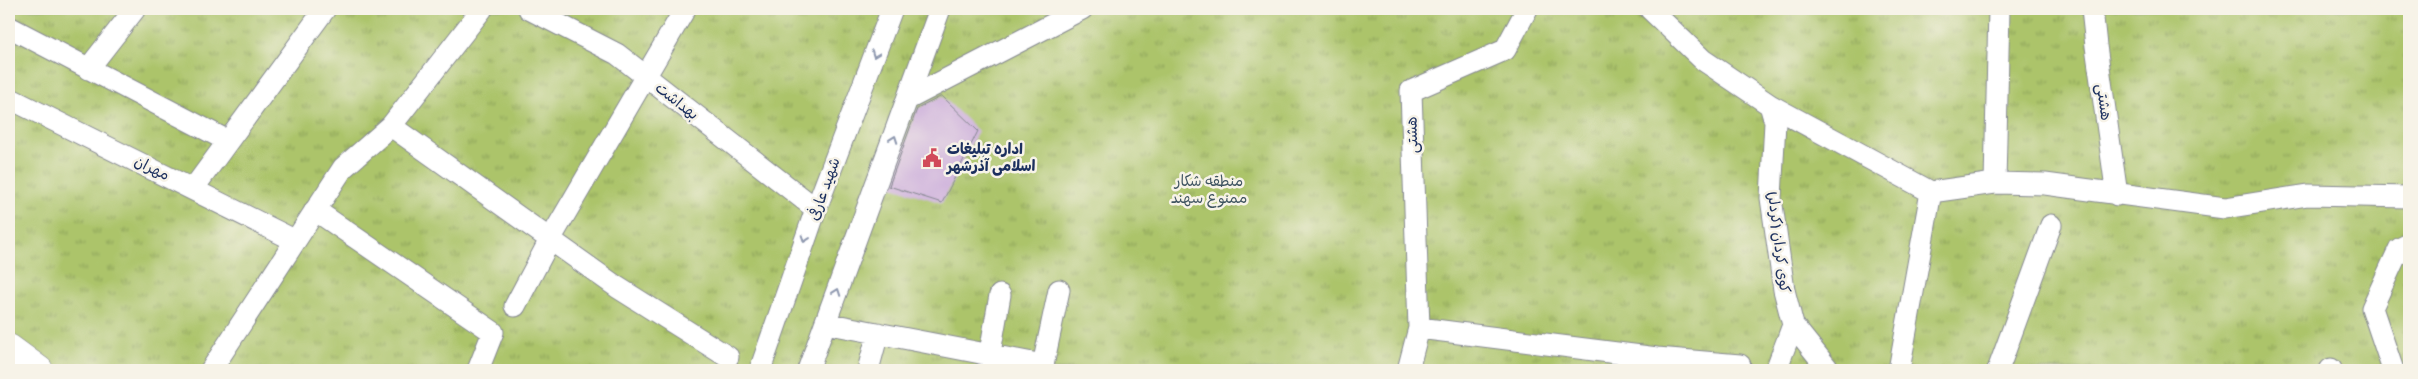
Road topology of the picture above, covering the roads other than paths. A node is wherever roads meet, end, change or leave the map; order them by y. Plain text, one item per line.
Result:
1 (135, 9) edge
2 (325, 9) edge
3 (482, 9) edge
4 (529, 9) edge
5 (685, 9) edge
6 (892, 9) edge
7 (940, 9) edge
8 (1082, 9) edge
9 (1527, 9) edge
10 (1650, 9) edge
11 (1999, 9) edge
12 (2092, 9) edge
13 (9, 28) edge
14 (88, 69) junction
15 (645, 75) junction
16 (9, 98) edge
17 (908, 99) junction
18 (1770, 104) junction
19 (391, 126) junction
20 (228, 141) junction
21 (1995, 183) junction
22 (193, 189) junction
23 (1931, 192) junction
24 (2117, 195) junction
25 (2409, 198) edge
26 (816, 209) junction
27 (315, 210) junction
28 (2051, 225) dead end
29 (551, 238) junction
30 (294, 240) junction
31 (2409, 244) edge
32 (1059, 290) dead end
33 (1000, 295) dead end
34 (515, 306) dead end
35 (825, 323) junction
36 (1793, 326) junction
37 (1419, 328) junction
38 (878, 333) junction
39 (9, 348) edge
40 (728, 357) dead end
41 (989, 362) edge
42 (1740, 365) dead end
43 (1043, 367) edge
44 (39, 370) edge
45 (211, 370) edge
46 (478, 370) edge
47 (760, 370) edge
48 (808, 370) edge
49 (868, 370) edge
50 (1408, 370) edge
51 (1776, 370) edge
52 (1829, 370) edge
53 (1898, 370) edge
54 (1998, 370) edge
55 (2393, 370) edge

1 - 14 street
2 - 20 street
3 - 19 street
4 - 15 street, بهداشت
5 - 15 street
6 -> 26 street, شهید عارفی
7 - 17 street
8 - 17 street
9 - 37 street, هشتی
10 - 18 street
11 - 21 street
12 - 24 street, هشتی
13 - 14 street
14 - 20 street
15 - 26 street, بهداشت
15 - 29 street
16 - 22 street, مهران
35 -> 17 street
18 - 23 street
18 - 36 street, کوی کردان (کردلر)
19 - 27 street
19 - 29 street
20 - 22 street
21 - 23 street
21 - 24 street
22 - 30 street, مهران
23 - 53 street
24 - 25 street
26 -> 47 street, شهید عارفی
27 - 30 street
27 - 46 street
28 - 54 street
29 - 34 street
29 - 40 street
30 - 45 street
31 - 55 street
32 - 43 street
33 - 41 street
35 - 38 street
35 - 48 street
36 - 51 street
36 - 52 street, کوی کردان (کردلر)
37 - 42 street
37 - 50 street
38 - 41 street
38 - 49 street
39 - 44 main road
41 - 43 street

